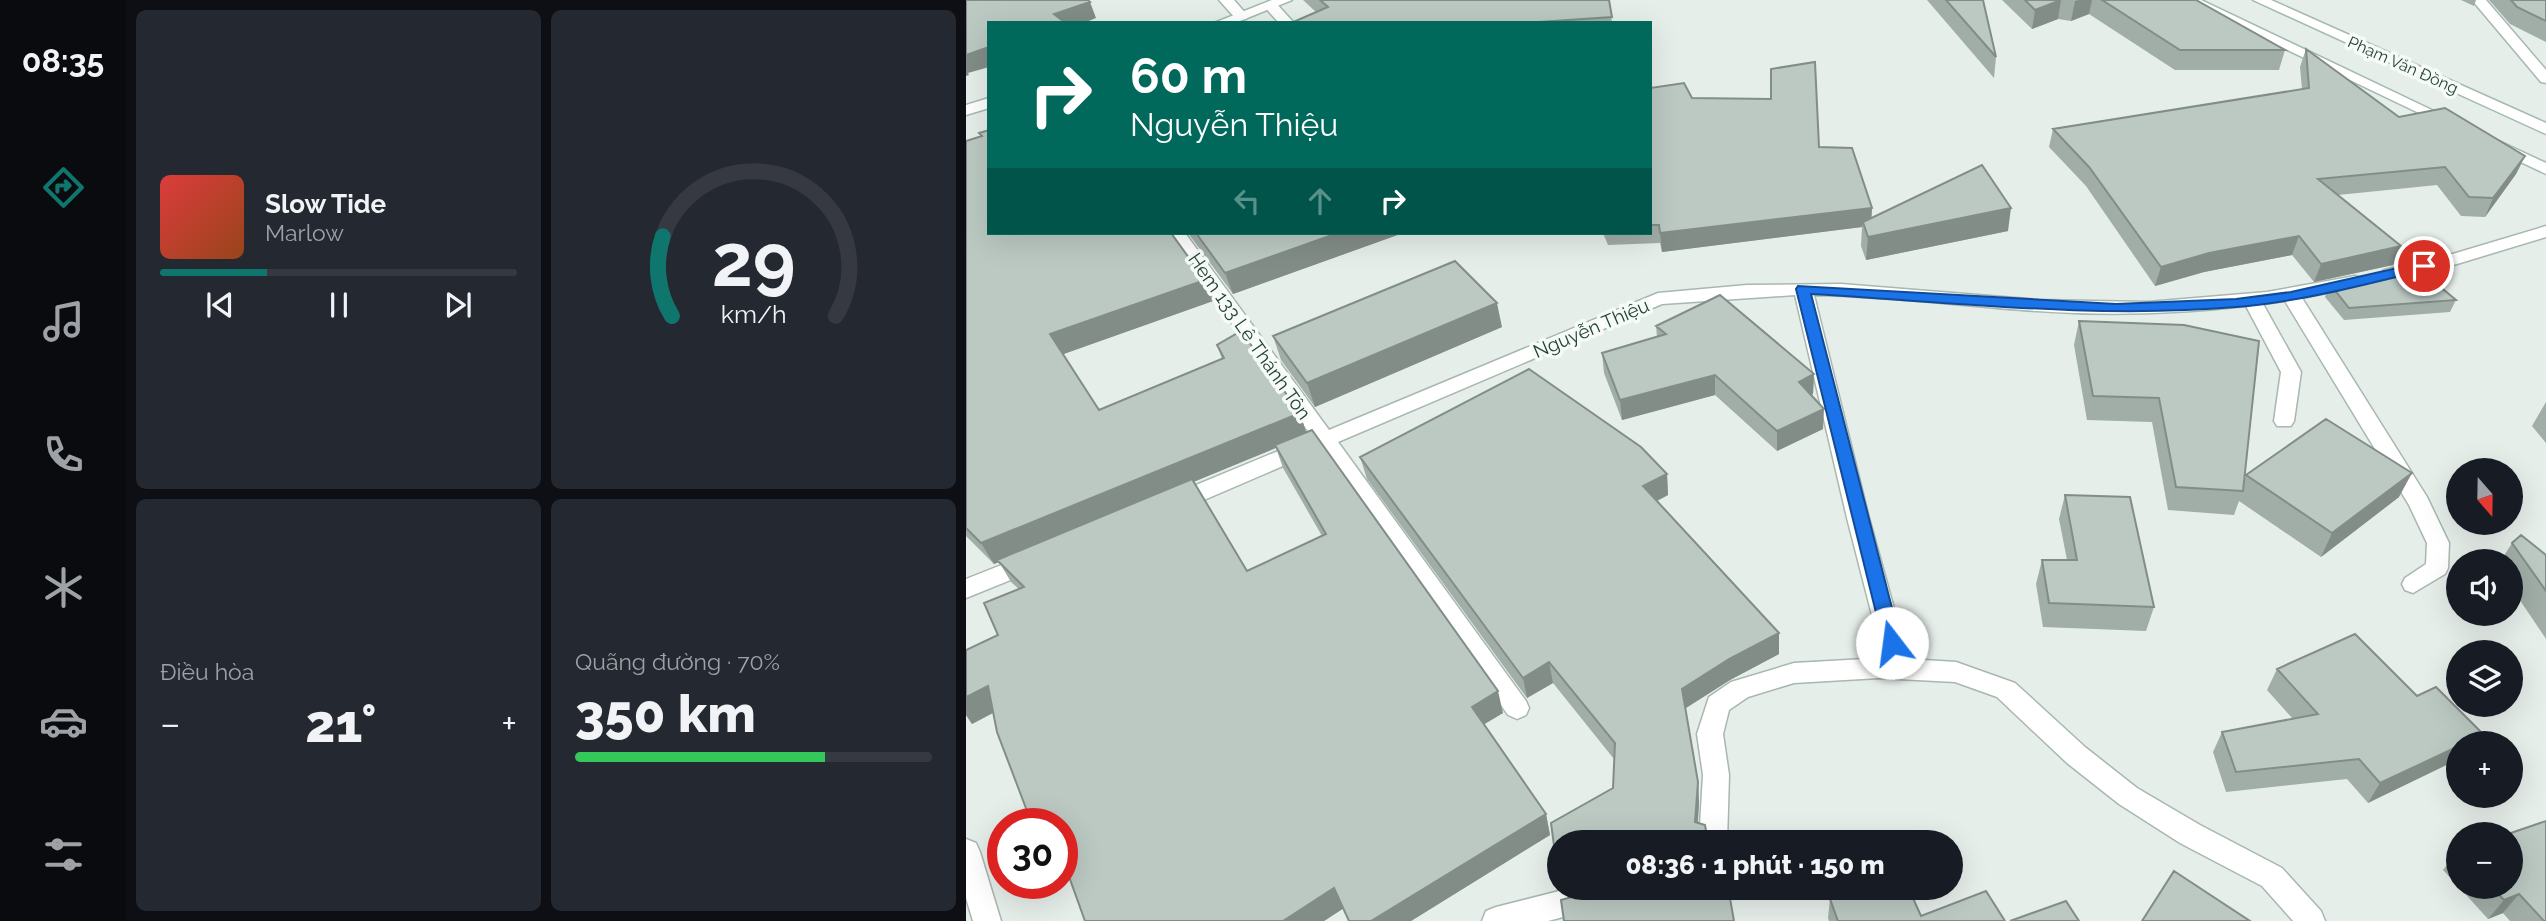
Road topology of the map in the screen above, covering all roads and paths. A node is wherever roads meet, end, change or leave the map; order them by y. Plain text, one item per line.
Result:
1 (1226, 0) edge
2 (1285, 0) edge
3 (2191, 0) edge
4 (2260, 0) edge
5 (2479, 0) edge
6 (1270, 5) junction
7 (1241, 16) junction
8 (1227, 21) edge
9 (1285, 21) edge
10 (2546, 79) edge
11 (987, 104) edge
12 (966, 110) edge
13 (2460, 128) edge
14 (2546, 129) edge
15 (2485, 140) edge
16 (2546, 169) edge
17 (2546, 230) edge
18 (1177, 235) edge
19 (1803, 289) junction
20 (2291, 296) junction
21 (2252, 301) junction
22 (2284, 422) dead end
23 (1323, 441) junction
24 (1157, 510) edge
25 (1055, 552) edge
26 (2413, 584) dead end
27 (966, 589) edge
28 (1898, 668) junction
29 (1517, 708) dead end
30 (1714, 830) edge
31 (966, 852) edge
32 (1578, 900) edge
33 (987, 921) edge
34 (1496, 921) edge
35 (2311, 921) edge

1 - 7 street
2 - 6 street
3 - 13 street, Phạm Văn Đồng
4 - 14 street, Phạm Văn Đồng
5 - 10 street
6 - 7 street
6 - 9 street
7 - 8 street
11 - 12 street
15 - 16 street
17 - 20 street, Nguyễn Thiệu
18 - 23 street, Hem 133 Lê Thánh Tôn
19 - 21 street, Nguyễn Thiệu
19 - 23 street, Nguyễn Thiệu
19 - 28 street
20 - 21 street, Nguyễn Thiệu
20 - 26 street
21 - 22 street
23 - 24 street, Nguyễn Thiệu
23 - 29 street, Hem 133 Lê Thánh Tôn
25 - 27 street
28 - 30 street
28 - 35 street
31 - 33 street
32 - 34 street

